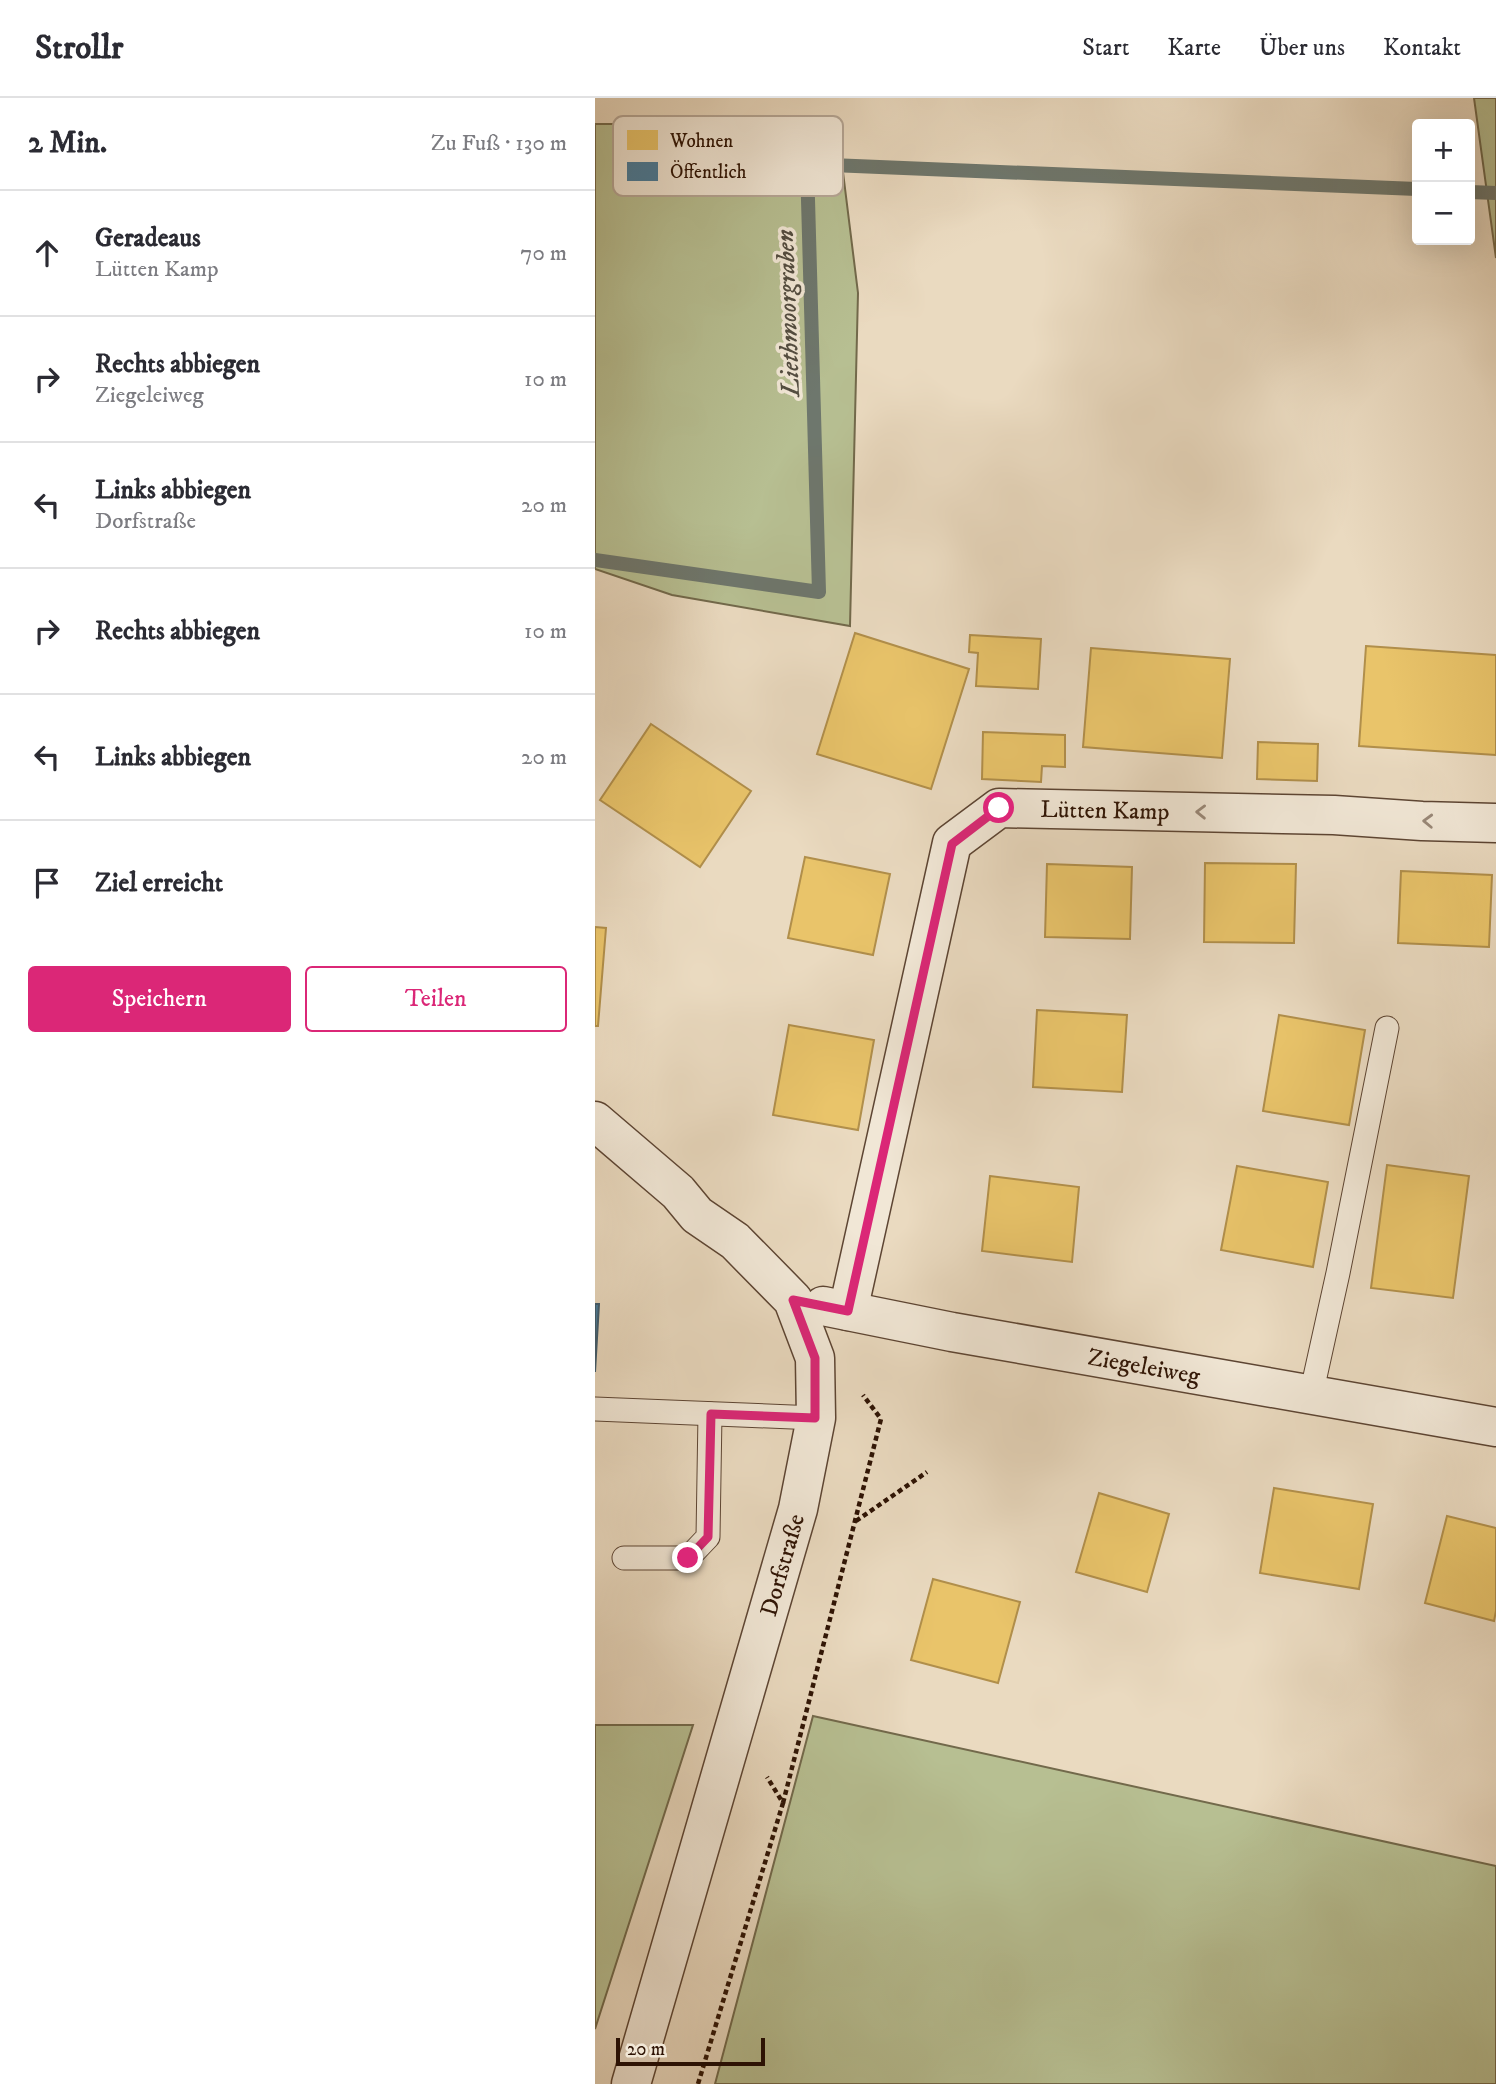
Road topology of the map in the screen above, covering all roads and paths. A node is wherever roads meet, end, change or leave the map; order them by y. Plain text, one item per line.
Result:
1 (1496, 823) edge
2 (1387, 1028) dead end
3 (595, 1121) edge
4 (793, 1300) junction
5 (848, 1311) junction
6 (1311, 1395) junction
7 (595, 1409) edge
8 (711, 1414) junction
9 (815, 1418) junction
10 (881, 1419) dead end
11 (1496, 1427) edge
12 (927, 1472) dead end
13 (856, 1521) junction
14 (624, 1558) dead end
15 (731, 1740) junction
16 (783, 1803) junction
17 (631, 2084) edge
18 (698, 2084) edge

1 -> 5 street, Lütten Kamp
2 - 6 lane
3 - 4 street, Dorfstraße
4 - 5 street, Ziegeleiweg
4 - 9 street, Dorfstraße
5 - 6 street, Ziegeleiweg
6 - 11 street, Ziegeleiweg
7 - 8 lane
8 - 9 lane
8 - 14 lane
9 - 15 street, Dorfstraße
10 - 13 path
12 - 13 path
13 - 16 path
15 - 16 path
15 - 17 street, Dorfstraße
16 - 18 path

